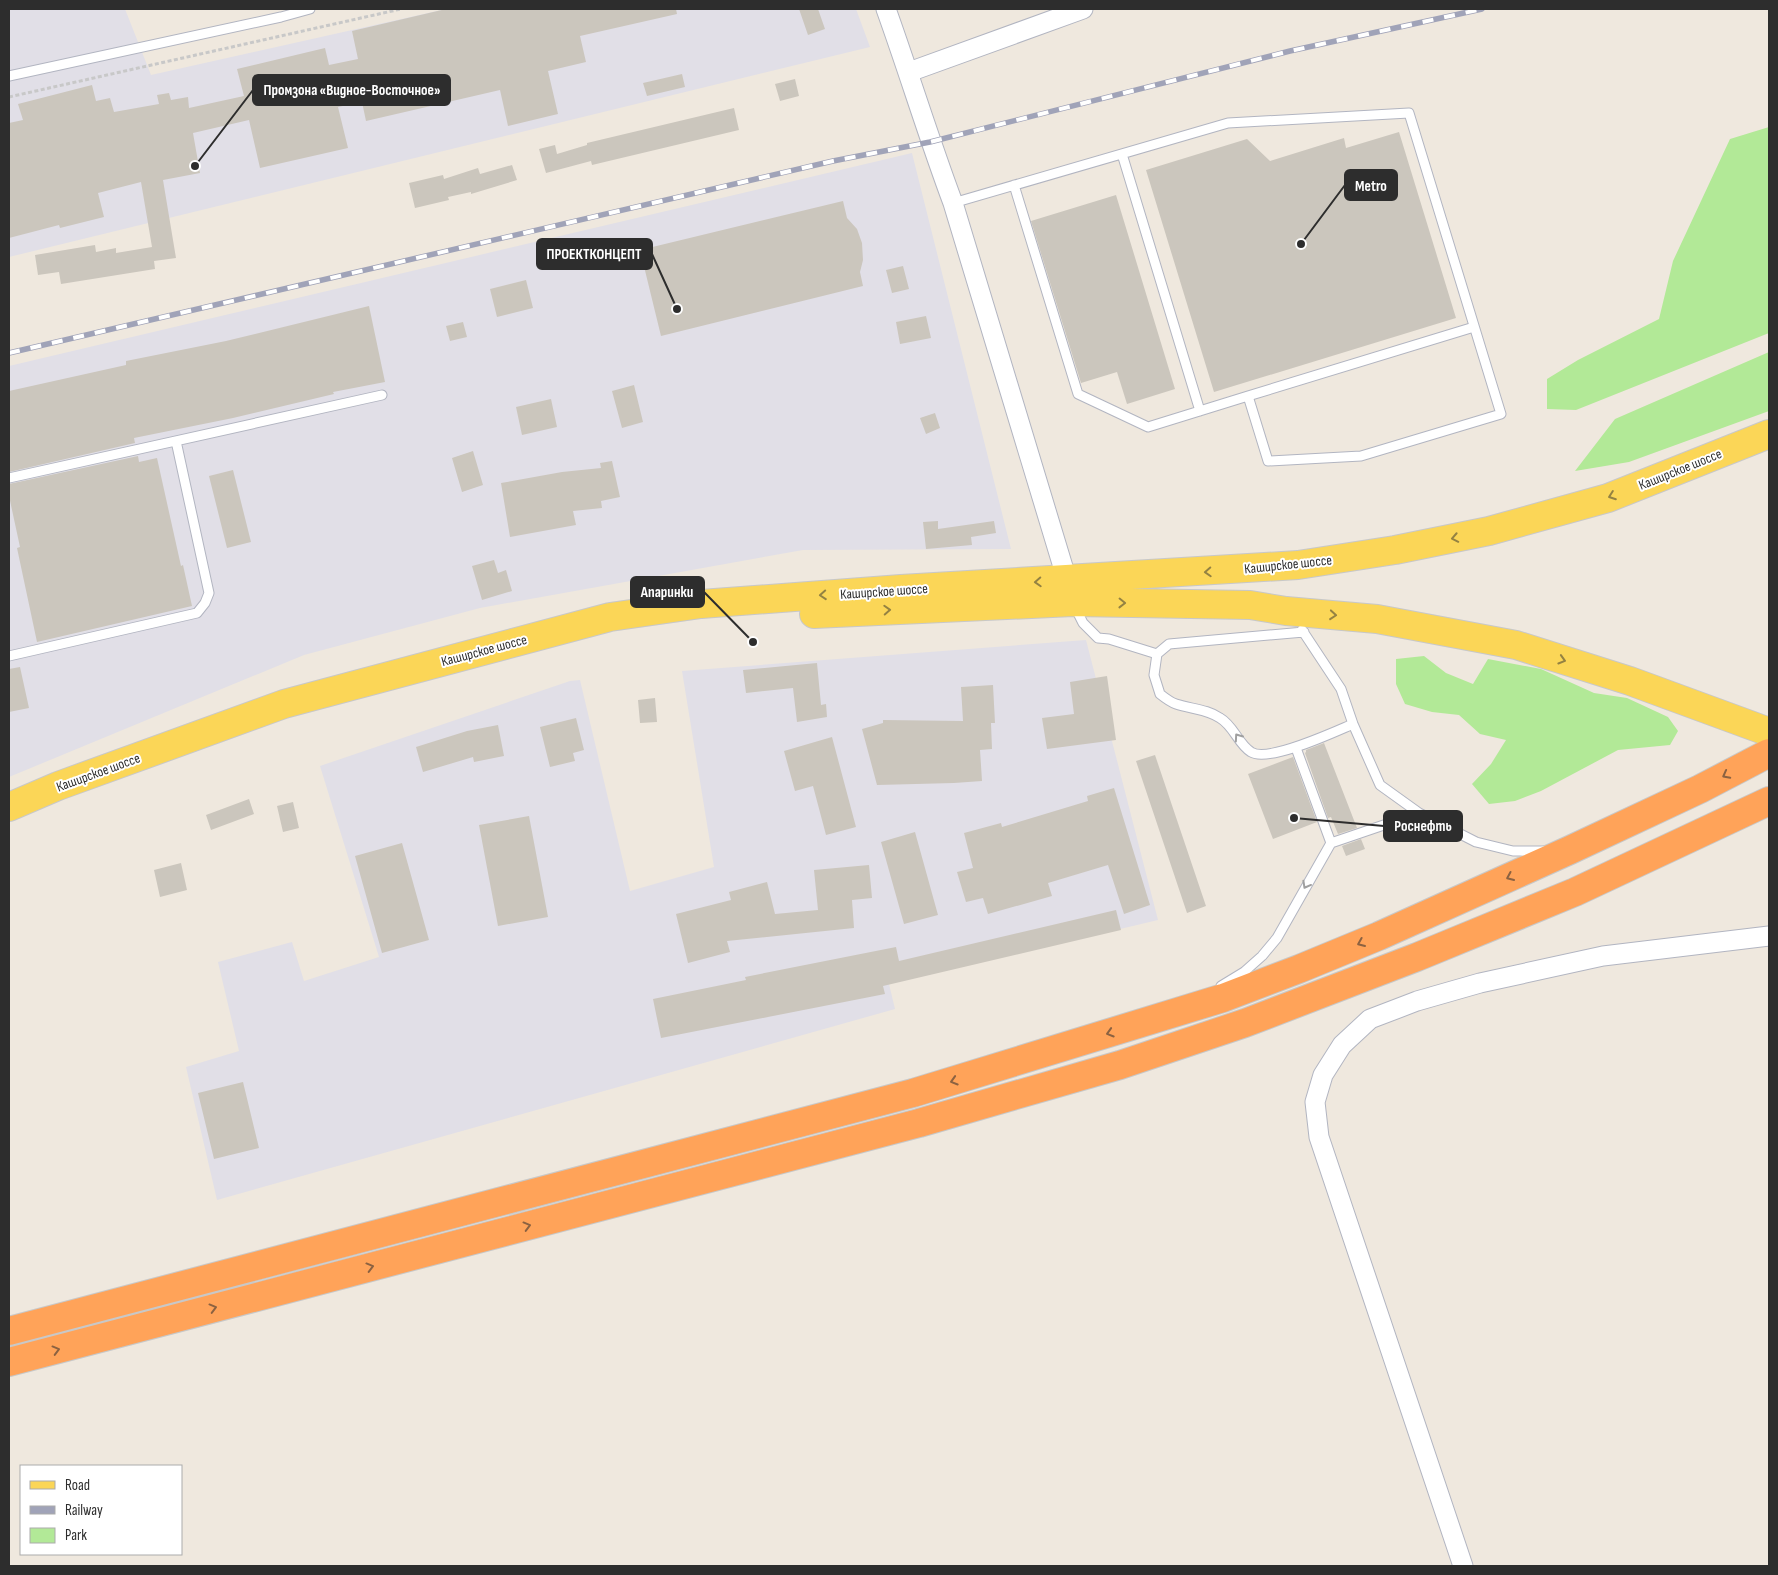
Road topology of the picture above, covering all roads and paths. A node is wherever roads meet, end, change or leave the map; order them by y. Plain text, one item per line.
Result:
1 (310, 9) edge
2 (401, 9) edge
3 (886, 9) edge
4 (1083, 9) edge
5 (909, 72) junction
6 (9, 76) edge
7 (9, 97) edge
8 (1122, 154) junction
9 (1014, 185) junction
10 (953, 203) junction
11 (1474, 327) junction
12 (382, 395) dead end
13 (1248, 396) junction
14 (1200, 411) junction
15 (1769, 434) edge
16 (176, 441) junction
17 (9, 478) edge
18 (1257, 569) junction
19 (1070, 591) junction
20 (1250, 605) junction
21 (1295, 622) junction
22 (1157, 654) junction
23 (9, 656) edge
24 (1353, 724) junction
25 (1769, 732) edge
26 (1296, 748) junction
27 (1769, 752) edge
28 (1769, 801) edge
29 (9, 807) edge
30 (1420, 813) junction
31 (9, 825) edge
32 (1331, 843) junction
33 (1570, 850) junction
34 (1769, 936) edge
35 (1137, 1025) junction
36 (9, 1331) edge
37 (9, 1362) edge
38 (1463, 1566) edge

1 - 6 lane
2 - 7 path
3 - 5 street
4 - 5 street
5 - 10 street
8 - 9 lane
8 - 11 lane
8 - 14 lane
9 - 10 lane
9 - 14 lane
10 - 19 street
11 - 13 lane
11 - 13 lane
12 - 16 lane
13 - 14 lane
15 -> 18 main road, Каширское шоссе
16 - 17 lane
16 - 23 lane
18 -> 19 main road, Каширское шоссе
18 - 20 main road
19 -> 20 main road
19 - 22 lane
19 -> 29 main road, Каширское шоссе
31 -> 19 main road, Каширское шоссе
20 - 21 main road
21 - 22 lane
21 - 24 lane
21 -> 25 main road
26 -> 22 lane
24 - 26 lane
24 - 30 lane
26 - 32 lane
27 -> 33 highway
37 -> 28 highway
30 - 32 lane
30 - 33 lane
32 -> 35 lane
33 -> 35 highway
34 - 38 street
35 -> 36 highway

